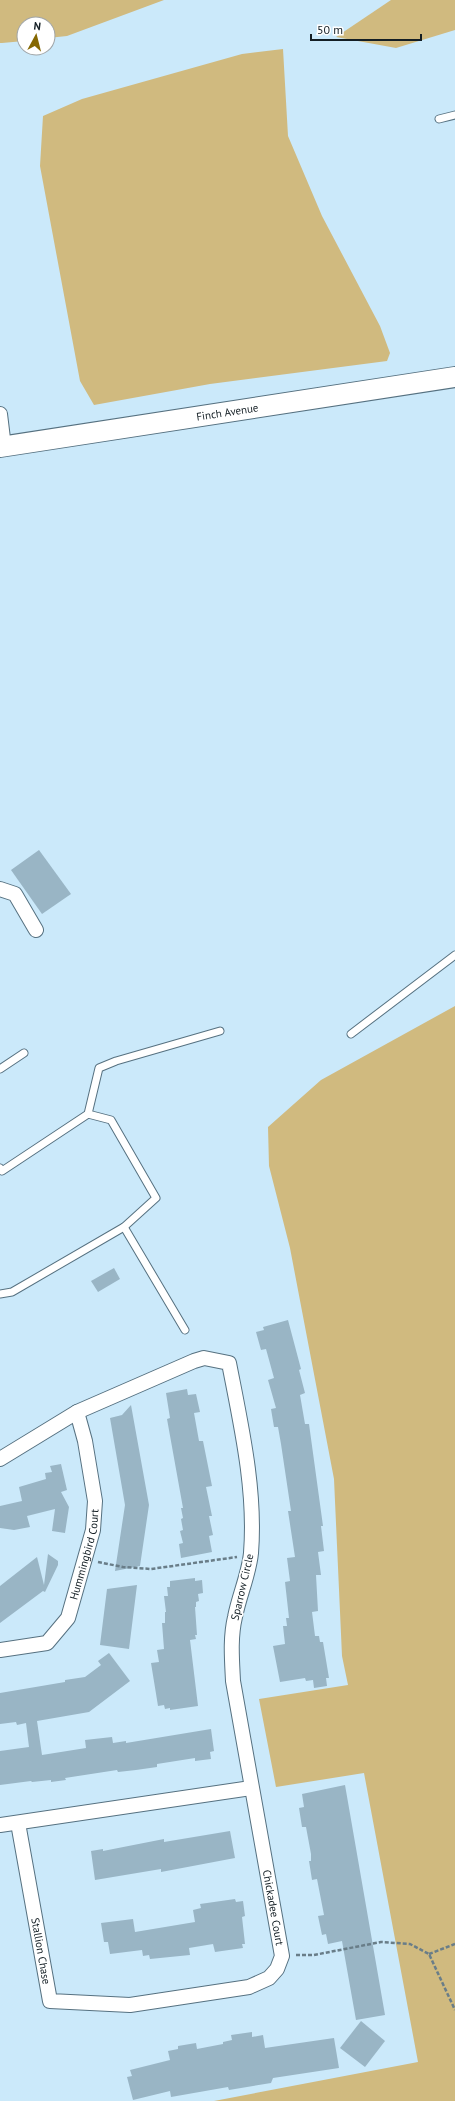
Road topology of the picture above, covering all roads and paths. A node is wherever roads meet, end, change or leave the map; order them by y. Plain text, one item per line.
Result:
1 (455, 115) edge
2 (439, 120) dead end
3 (455, 377) edge
4 (0, 414) edge
5 (2, 447) edge
6 (0, 889) edge
7 (36, 930) dead end
8 (455, 955) edge
9 (220, 1031) dead end
10 (351, 1034) dead end
11 (24, 1053) dead end
12 (0, 1069) edge
13 (88, 1114) junction
14 (0, 1168) edge
15 (124, 1227) junction
16 (0, 1294) edge
17 (185, 1330) dead end
18 (77, 1412) junction
19 (0, 1459) edge
20 (251, 1555) junction
21 (85, 1560) junction
22 (0, 1650) edge
23 (251, 1788) junction
24 (18, 1823) junction
25 (0, 1825) edge
26 (455, 1944) edge
27 (429, 1954) junction
28 (282, 1956) junction
29 (130, 2005) joint
30 (455, 2010) edge

1 - 2 lane
3 - 5 main road, Finch Avenue
4 - 5 street
6 - 7 street
8 - 10 lane
9 - 13 lane
11 - 12 lane
13 - 14 lane
13 - 15 lane
15 - 16 lane
15 - 17 lane
18 - 19 street, Sparrow Circle
18 - 20 street, Sparrow Circle
18 - 21 street, Hummingbird Court
20 - 21 path
20 - 23 street, Sparrow Circle
21 - 22 street, Hummingbird Court
23 - 24 street
23 - 28 street, Chickadee Court
24 - 25 street
24 - 29 street, Stallion Chase
26 - 27 path
27 - 28 path
27 - 30 path
28 - 29 street, Chickadee Court

